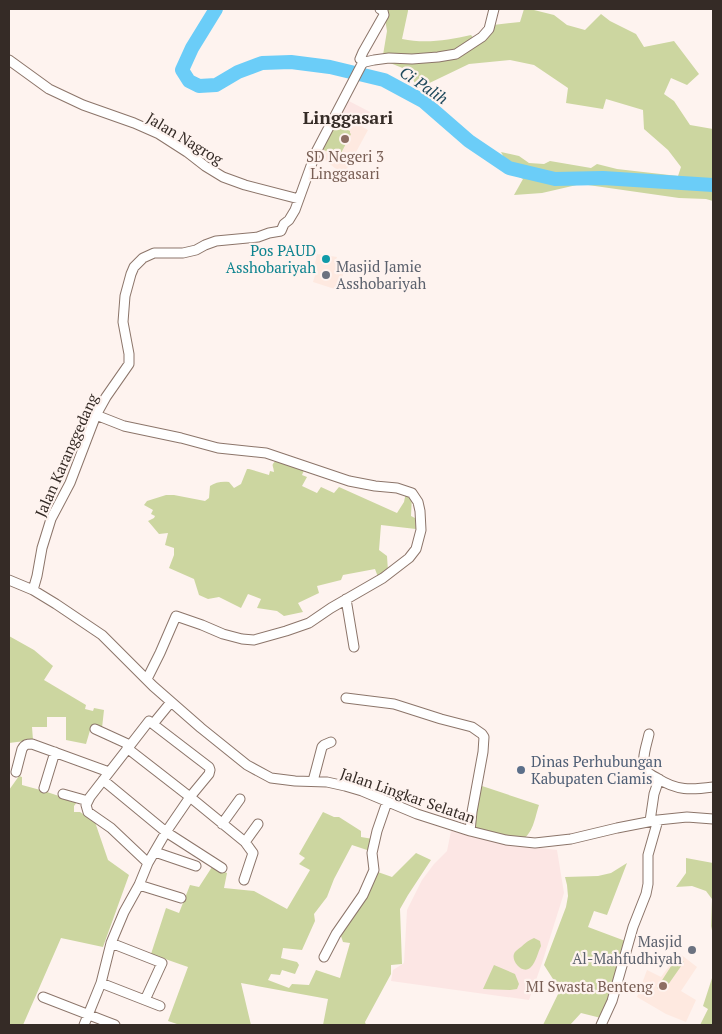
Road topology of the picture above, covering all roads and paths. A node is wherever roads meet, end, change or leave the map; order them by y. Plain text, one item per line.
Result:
1 (494, 9) edge
2 (381, 16) edge
3 (9, 60) edge
4 (363, 63) junction
5 (299, 199) junction
6 (96, 416) junction
7 (9, 580) edge
8 (33, 590) junction
9 (346, 599) junction
10 (354, 647) dead end
11 (147, 679) junction
12 (346, 698) dead end
13 (172, 702) junction
14 (153, 724) junction
15 (95, 729) dead end
16 (649, 734) dead end
17 (331, 742) dead end
18 (128, 747) junction
19 (55, 752) junction
20 (16, 772) dead end
21 (106, 776) junction
22 (659, 779) junction
23 (312, 781) junction
24 (713, 787) edge
25 (44, 788) dead end
26 (63, 794) dead end
27 (190, 797) junction
28 (240, 799) dead end
29 (88, 801) junction
30 (387, 802) junction
31 (713, 819) edge
32 (654, 820) junction
33 (222, 824) junction
34 (258, 824) dead end
35 (166, 832) junction
36 (470, 832) junction
37 (245, 842) junction
38 (155, 852) junction
39 (148, 863) junction
40 (196, 866) dead end
41 (222, 868) dead end
42 (244, 880) dead end
43 (139, 885) junction
44 (181, 898) dead end
45 (111, 943) junction
46 (324, 957) dead end
47 (101, 983) junction
48 (43, 997) dead end
49 (145, 1000) junction
50 (160, 1006) dead end
51 (88, 1014) junction
52 (84, 1025) edge
53 (115, 1025) edge
54 (601, 1025) edge

1 - 4 street
2 - 4 street, Jalan Karanggedang
3 - 5 street, Jalan Nagrog
4 - 5 street, Jalan Karanggedang
5 - 6 street, Jalan Karanggedang
6 - 8 street, Jalan Karanggedang
6 - 9 street
7 - 8 street, Jalan Lingkar Selatan
8 - 11 street, Jalan Lingkar Selatan
9 - 10 street
9 - 11 street
11 - 13 street, Jalan Lingkar Selatan
12 - 36 street
13 - 14 street
13 - 23 street, Jalan Lingkar Selatan
14 - 18 street
14 - 27 street
15 - 18 street
16 - 22 street
17 - 23 street
18 - 21 street
18 - 27 street
19 - 20 street
19 - 21 street
19 - 25 street
21 - 29 street
21 - 35 street
22 - 24 street
22 - 32 street
23 - 30 street, Jalan Lingkar Selatan
26 - 29 street
27 - 33 street
27 - 35 street
28 - 33 street
29 - 39 street
30 - 36 street, Jalan Lingkar Selatan
30 - 46 street
31 - 32 street, Jalan Lingkar Selatan
32 - 36 street, Jalan Lingkar Selatan
32 - 54 street
33 - 37 street
34 - 37 street
35 - 38 street
35 - 41 street
37 - 42 street
38 - 39 street
38 - 40 street
39 - 43 street
43 - 44 street
43 - 45 street
45 - 47 street
45 - 49 street
47 - 49 street
47 - 51 street
48 - 51 street
49 - 50 street
51 - 52 street
51 - 53 street

